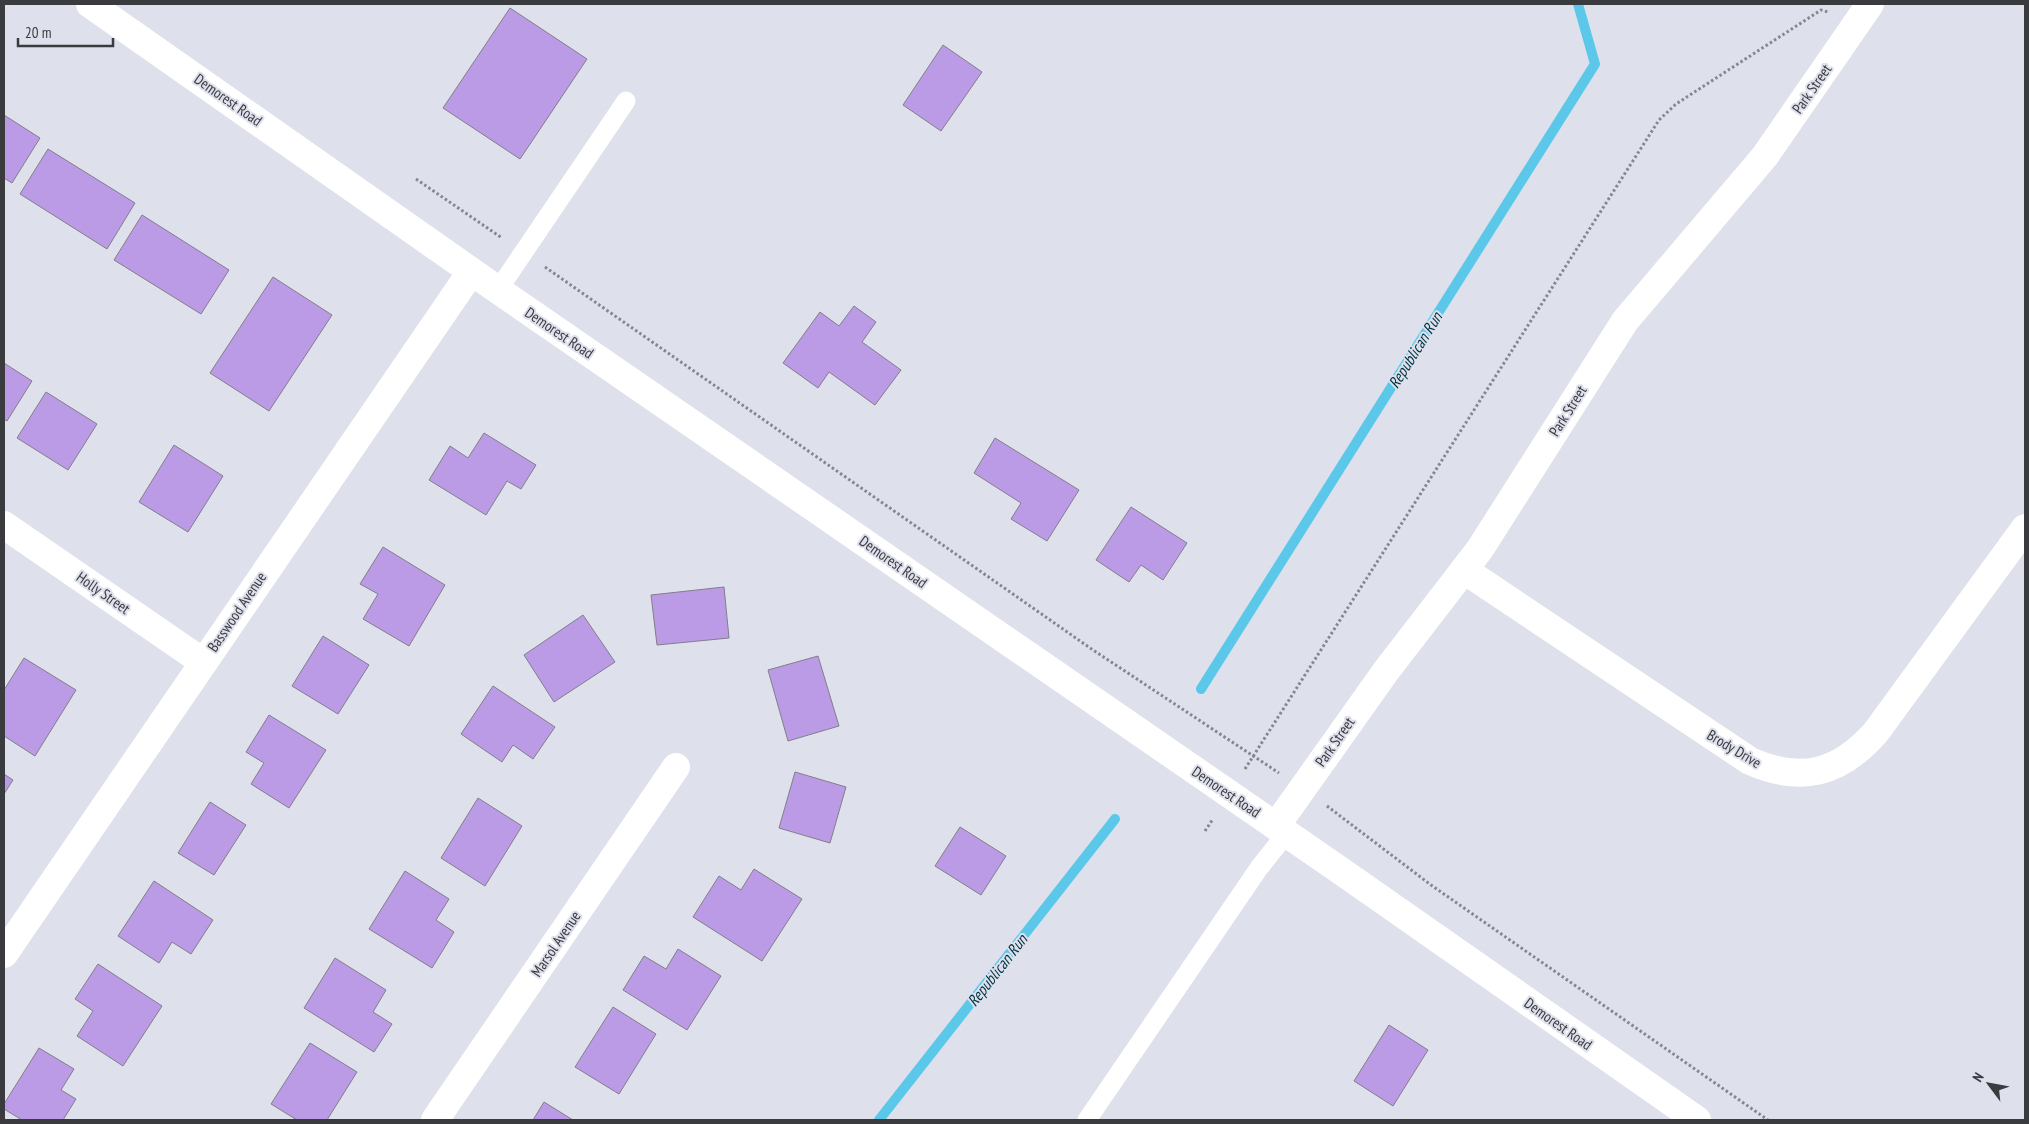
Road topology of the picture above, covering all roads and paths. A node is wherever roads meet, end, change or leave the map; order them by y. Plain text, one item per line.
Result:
1 (90, 4) edge
2 (1865, 12) edge
3 (626, 101) dead end
4 (416, 179) dead end
5 (524, 253) junction
6 (471, 272) junction
7 (498, 290) junction
8 (4, 525) edge
9 (2025, 528) edge
10 (1464, 570) junction
11 (203, 662) junction
12 (1253, 756) junction
13 (676, 767) dead end
14 (1302, 789) junction
15 (1229, 794) junction
16 (1281, 830) junction
17 (1205, 831) dead end
18 (4, 954) edge
19 (435, 1120) edge
20 (1087, 1120) edge
21 (1697, 1120) edge
22 (1768, 1120) edge

1 - 6 street, Demorest Road
2 - 10 street, Park Street
2 - 12 path
3 - 5 lane
4 - 5 path
5 - 7 lane
5 - 12 path
6 - 7 street, Demorest Road
6 - 11 street, Basswood Avenue
7 - 15 street, Demorest Road
8 - 11 street, Holly Street
9 - 10 street, Brody Drive
10 - 14 street, Park Street
11 - 18 street, Basswood Avenue
12 - 14 path
12 - 15 path
13 - 19 street, Marsol Avenue
14 - 16 street, Park Street
14 - 22 path
15 - 16 street, Demorest Road
15 - 17 path
16 - 20 lane
16 - 21 street, Demorest Road

